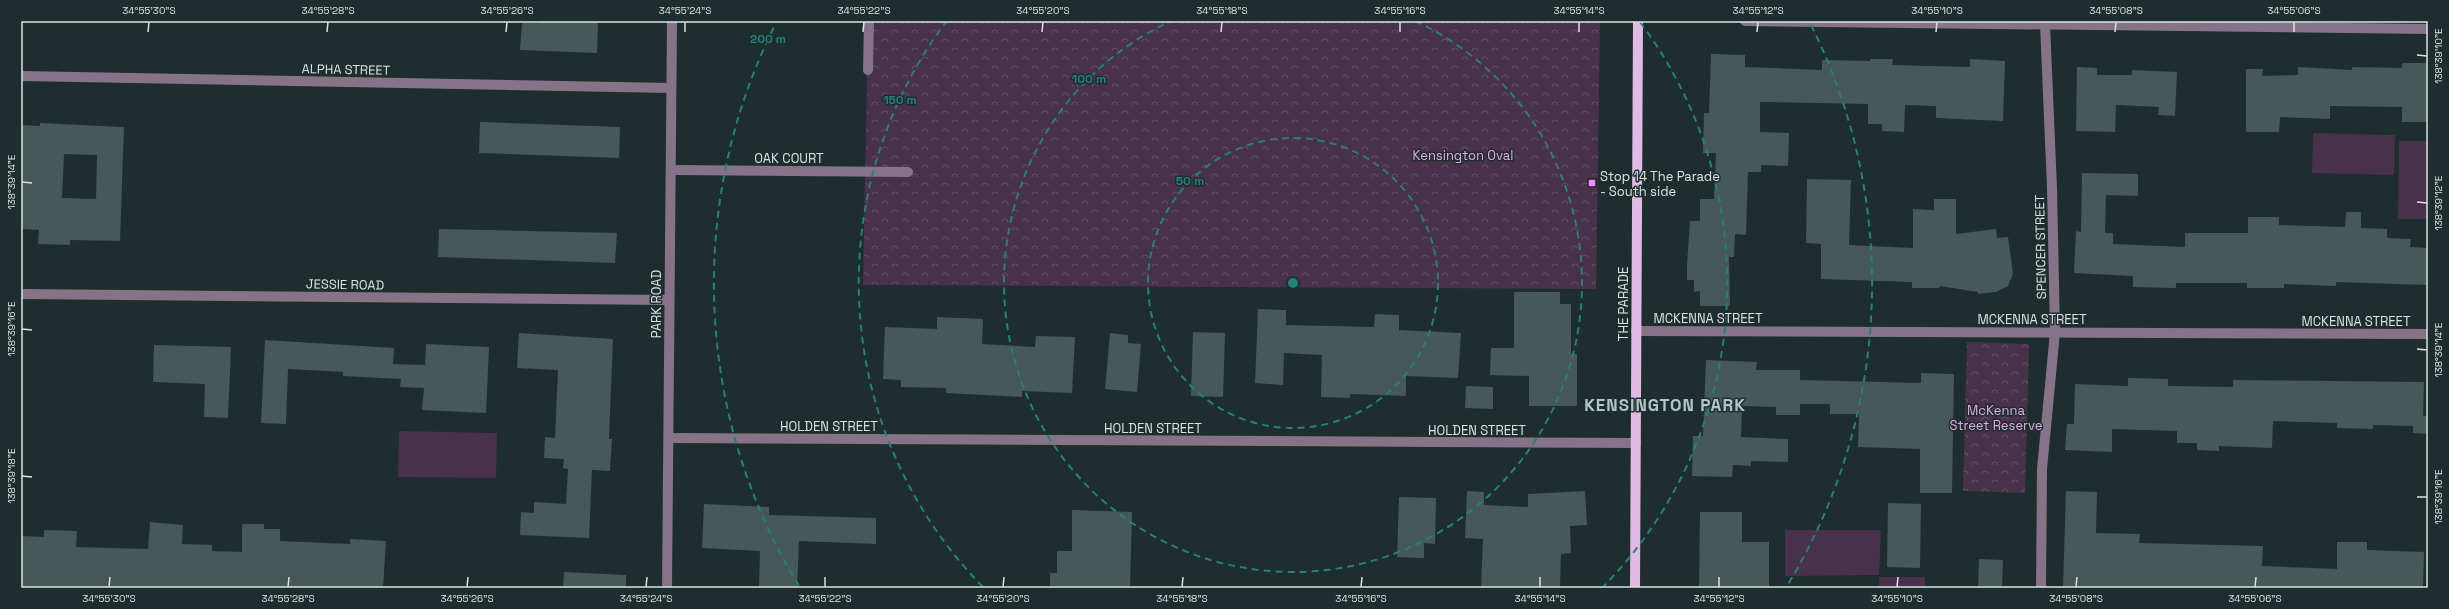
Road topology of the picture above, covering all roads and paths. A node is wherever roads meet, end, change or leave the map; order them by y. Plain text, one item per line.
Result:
1 (672, 21) edge
2 (869, 21) edge
3 (1638, 21) edge
4 (1746, 21) edge
5 (2045, 24) junction
6 (2328, 24) edge
7 (2428, 29) edge
8 (868, 70) dead end
9 (21, 76) edge
10 (672, 88) junction
11 (671, 170) junction
12 (908, 172) dead end
13 (21, 294) edge
14 (669, 300) junction
15 (1636, 331) junction
16 (2055, 332) junction
17 (2428, 334) edge
18 (669, 438) junction
19 (1636, 443) junction
20 (667, 588) edge
21 (1635, 588) edge
22 (2041, 588) edge

1 - 10 street, PARK ROAD
2 - 8 street
3 - 15 main road, THE PARADE
4 - 5 street
5 - 6 street
5 - 16 street, SPENCER STREET
6 - 7 street
9 - 10 street, ALPHA STREET
10 - 11 street, PARK ROAD
11 - 12 street, OAK COURT
11 - 14 street, PARK ROAD
13 - 14 street, JESSIE ROAD
14 - 18 street, PARK ROAD
15 - 16 street, MCKENNA STREET
15 - 19 main road, THE PARADE
16 - 17 street, MCKENNA STREET
16 - 22 street, SPENCER STREET
18 - 19 street, HOLDEN STREET
18 - 20 street, PARK ROAD
19 - 21 main road, THE PARADE

